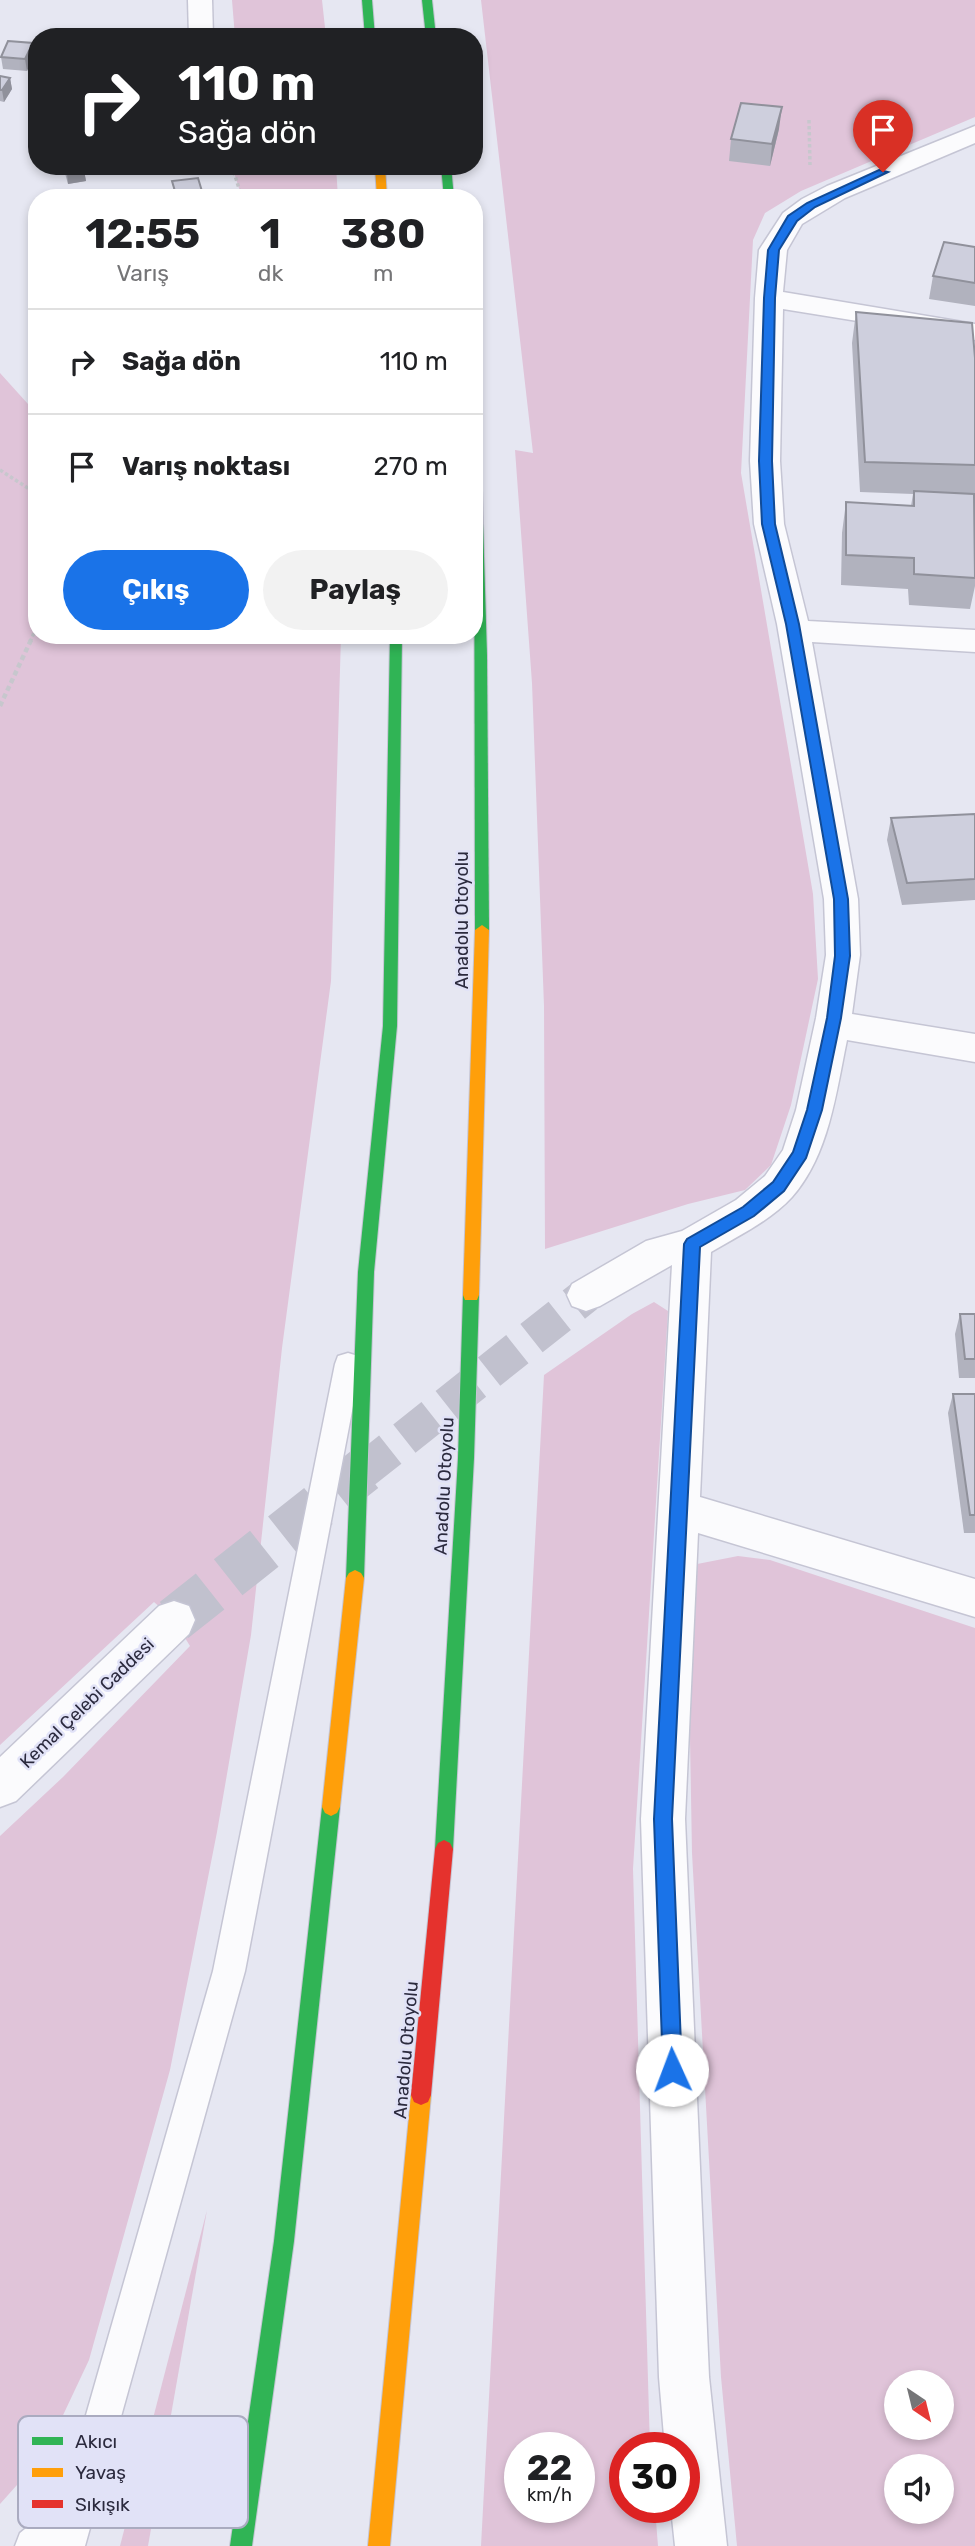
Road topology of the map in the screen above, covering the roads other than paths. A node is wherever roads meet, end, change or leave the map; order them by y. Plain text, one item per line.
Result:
1 (200, 0) edge
2 (367, 0) edge
3 (427, 0) edge
4 (201, 28) edge
5 (369, 28) edge
6 (430, 28) edge
7 (975, 134) edge
8 (769, 298) junction
9 (975, 332) edge
10 (794, 631) junction
11 (975, 641) edge
12 (396, 644) edge
13 (481, 644) edge
14 (832, 1024) junction
15 (975, 1048) edge
16 (692, 1244) junction
17 (366, 1272) junction
18 (586, 1295) tunnel mouth
19 (679, 1510) junction
20 (975, 1598) edge
21 (174, 1619) tunnel mouth
22 (0, 1786) edge
23 (102, 2416) edge
24 (248, 2491) edge
25 (243, 2528) edge
26 (70, 2529) edge
27 (33, 2546) edge
28 (240, 2546) edge
29 (379, 2546) edge
30 (701, 2546) edge

1 - 4 street
2 - 5 highway
3 - 6 highway
7 - 8 street
8 - 9 street
8 - 10 street
10 - 11 street
10 - 14 street
12 - 17 highway
13 - 29 highway, Anadolu Otoyolu
14 - 15 street
14 - 16 street
16 - 18 street
16 - 19 street
17 - 23 lane
17 - 24 highway
19 - 20 street
19 - 30 street
21 - 22 street, Kemal Çelebi Caddesi
25 - 28 highway
26 - 27 lane

